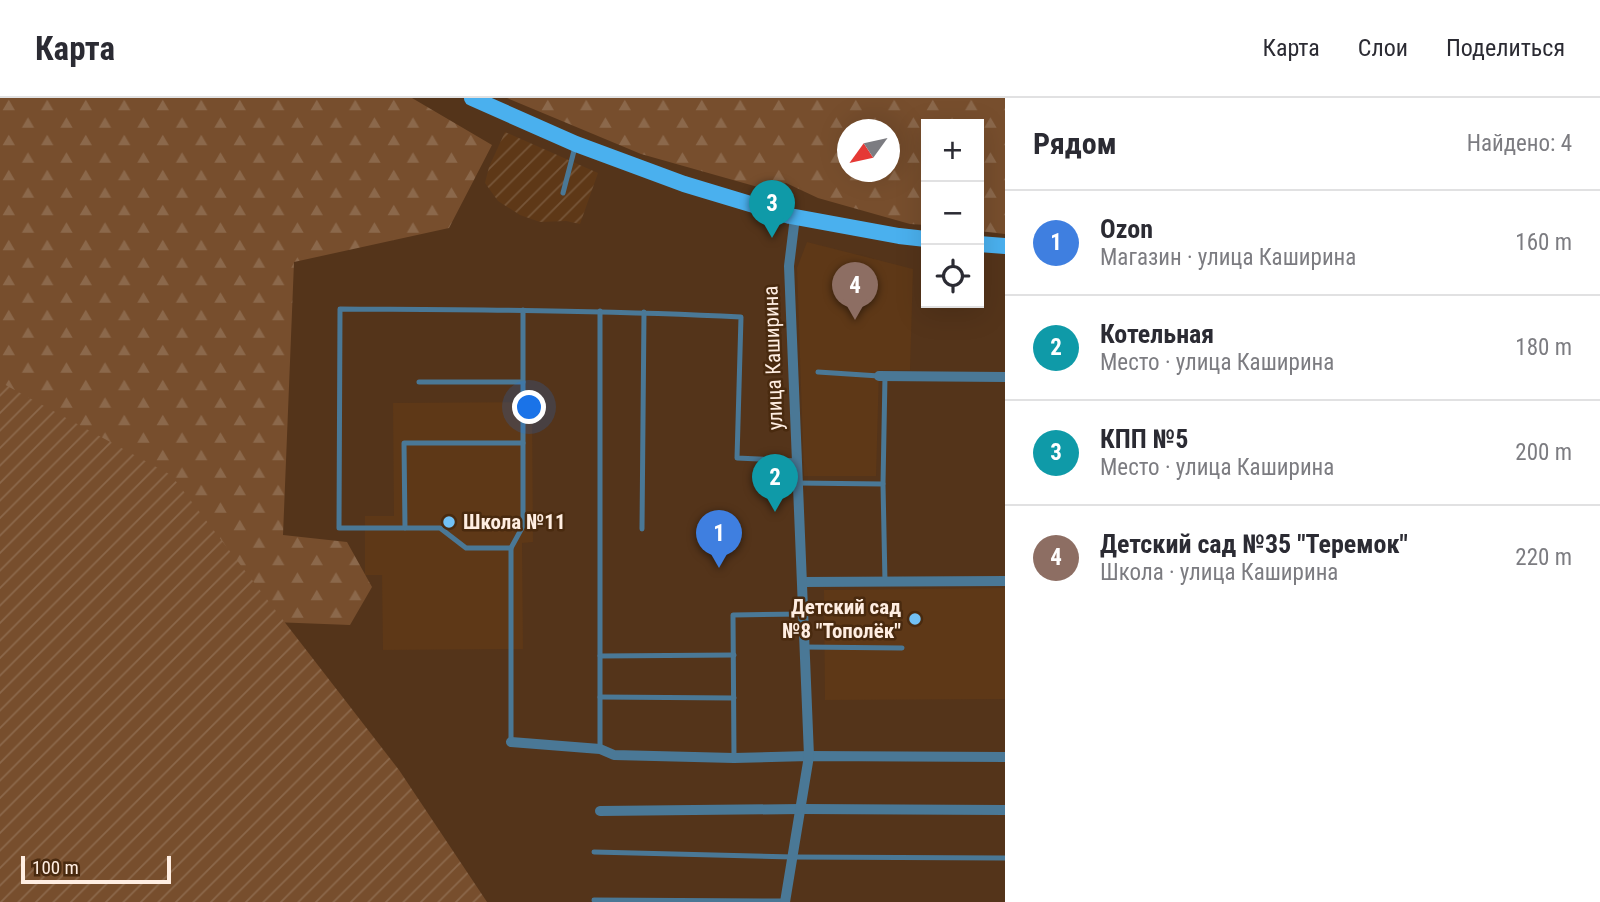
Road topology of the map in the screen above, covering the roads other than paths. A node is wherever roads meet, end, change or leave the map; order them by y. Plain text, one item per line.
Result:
1 (472, 98) edge
2 (576, 144) junction
3 (563, 192) dead end
4 (795, 217) junction
5 (921, 238) edge
6 (984, 244) edge
7 (1005, 246) edge
8 (523, 310) junction
9 (600, 311) junction
10 (644, 312) junction
11 (818, 372) dead end
12 (882, 376) junction
13 (1005, 377) edge
14 (419, 382) dead end
15 (523, 382) junction
16 (523, 443) junction
17 (797, 461) junction
18 (797, 483) junction
19 (883, 484) junction
20 (405, 528) junction
21 (642, 529) dead end
22 (511, 548) junction
23 (1005, 581) edge
24 (802, 582) junction
25 (885, 582) junction
26 (803, 614) junction
27 (804, 647) junction
28 (902, 648) dead end
29 (734, 655) junction
30 (600, 656) junction
31 (600, 697) junction
32 (734, 698) junction
33 (511, 742) joint
34 (600, 749) junction
35 (809, 756) junction
36 (1005, 757) edge
37 (734, 758) junction
38 (801, 809) junction
39 (1005, 810) edge
40 (600, 811) dead end
41 (594, 852) dead end
42 (793, 857) junction
43 (1005, 858) edge
44 (594, 900) dead end
45 (785, 902) edge

1 - 2 main road
2 - 3 lane
2 - 4 main road
4 - 5 main road
4 - 17 street, улица Каширина
6 - 7 main road
8 - 9 lane
8 - 15 lane
8 - 20 lane
9 - 10 lane
9 - 30 lane
10 - 17 lane
10 - 21 lane
11 - 12 lane
12 - 13 street
12 - 19 lane
14 - 15 lane
15 - 16 lane
16 - 20 lane
16 - 22 lane
17 - 18 street, улица Каширина
18 - 19 lane
18 - 24 street, улица Каширина
19 - 25 lane
20 - 22 lane
22 - 33 lane
23 - 25 street
24 - 25 street
24 - 26 street, улица Каширина
26 - 27 street, улица Каширина
26 - 29 lane
27 - 28 lane
27 - 35 street, улица Каширина
29 - 30 lane
29 - 32 lane
30 - 31 lane
31 - 32 lane
31 - 34 lane
32 - 37 lane
33 - 34 street
34 - 37 street
35 - 36 street
35 - 37 street
35 - 38 street, улица Каширина
38 - 39 street
38 - 40 street
38 - 42 street, улица Каширина
41 - 42 lane
42 - 43 lane
42 - 45 street, улица Каширина
44 - 45 lane

